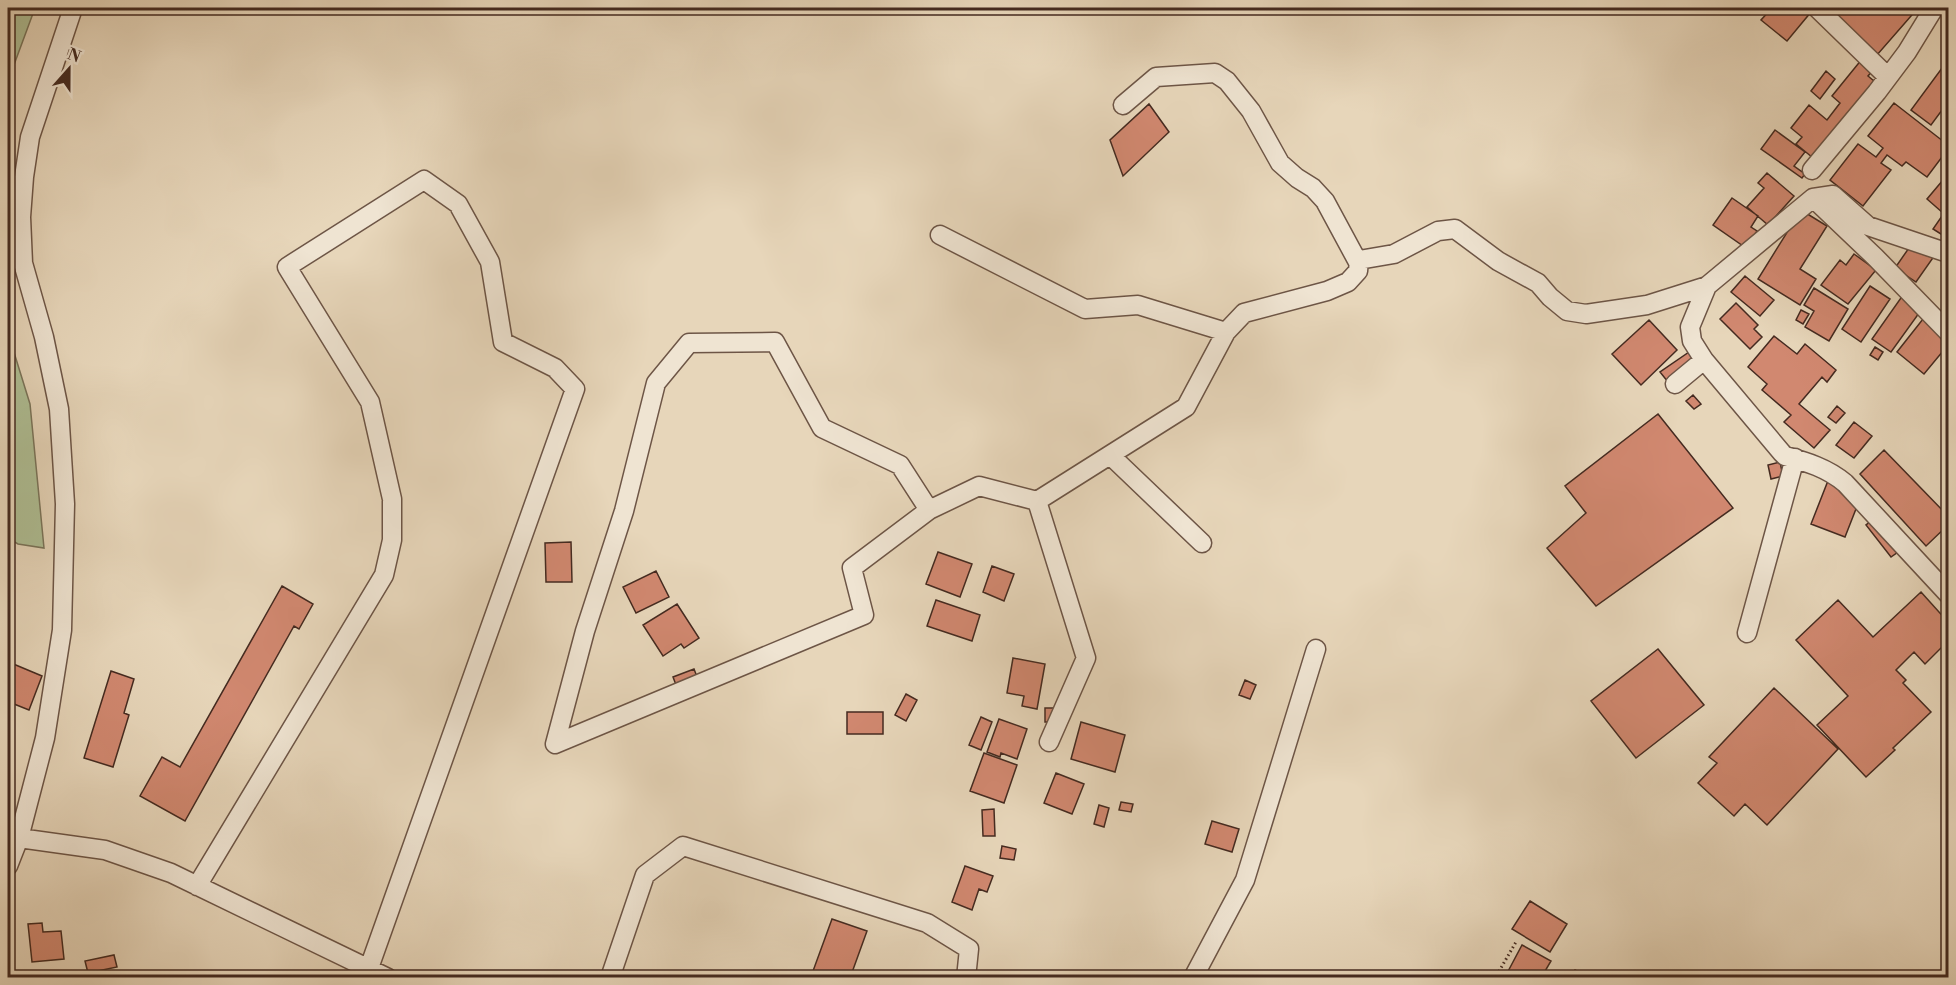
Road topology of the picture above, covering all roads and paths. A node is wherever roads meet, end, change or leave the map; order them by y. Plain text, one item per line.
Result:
1 (73, 8) edge
2 (1817, 8) edge
3 (1934, 8) edge
4 (1888, 77) junction
5 (1123, 105) dead end
6 (1812, 170) dead end
7 (1813, 198) junction
8 (940, 235) dead end
9 (1948, 253) edge
10 (1359, 264) junction
11 (1707, 286) junction
12 (1226, 332) junction
13 (1948, 332) edge
14 (1704, 360) junction
15 (1675, 384) dead end
16 (1110, 455) junction
17 (1795, 458) junction
18 (1037, 501) junction
19 (929, 510) junction
20 (1202, 543) dead end
21 (1948, 594) edge
22 (1747, 633) dead end
23 (1316, 649) dead end
24 (1049, 742) dead end
25 (19, 838) junction
26 (8, 866) edge
27 (197, 886) junction
28 (1516, 942) dead end
29 (369, 968) junction
30 (388, 978) edge
31 (609, 978) edge
32 (966, 978) edge
33 (1193, 978) edge
34 (1493, 978) edge

1 - 25 street
2 - 4 street
3 - 4 street
4 - 6 street
5 - 10 street
7 - 9 street
7 - 11 street
7 - 13 street
8 - 12 street
10 - 11 street
10 - 12 street
11 - 14 street
12 - 16 street
14 - 15 street
14 - 17 street
16 - 18 street
16 - 20 street
17 - 21 street
17 - 22 street
18 - 19 street
18 - 24 street
19 - 19 street
23 - 33 street
25 - 26 street
25 - 27 street
27 - 29 street
27 - 29 street
28 - 34 path
29 - 30 street
31 - 32 street

